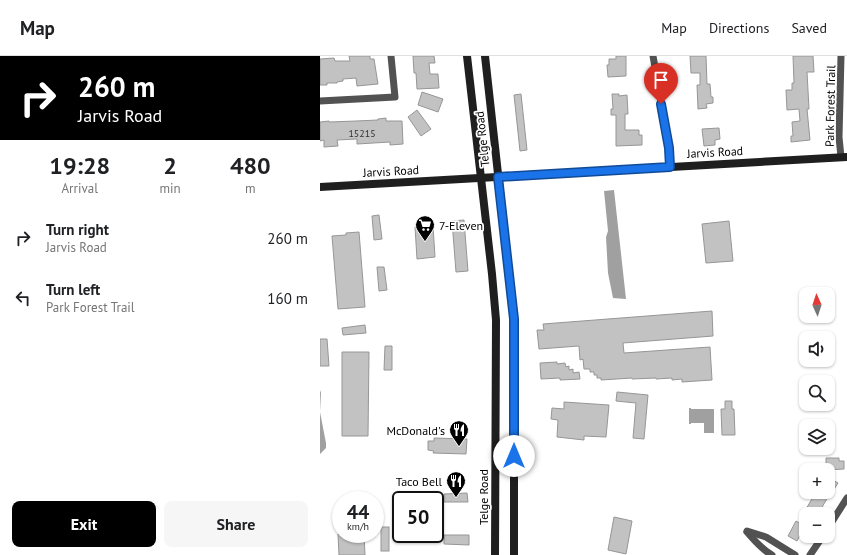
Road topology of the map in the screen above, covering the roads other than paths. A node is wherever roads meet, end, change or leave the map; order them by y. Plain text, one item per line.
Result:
1 (391, 56) edge
2 (467, 56) edge
3 (485, 56) edge
4 (653, 56) edge
5 (841, 56) edge
6 (320, 102) edge
7 (844, 157) edge
8 (670, 167) junction
9 (498, 177) junction
10 (481, 178) junction
11 (320, 187) edge
12 (847, 498) edge
13 (835, 517) edge
14 (818, 543) edge
15 (495, 555) edge
16 (514, 555) edge
17 (772, 555) edge
18 (795, 555) edge
19 (810, 555) edge

1 - 6 street
2 - 10 main road, Telge Road
3 - 9 main road, Telge Road
4 - 8 street
5 - 7 street, Park Forest Trail
7 - 8 main road, Jarvis Road
8 - 9 main road, Jarvis Road
9 - 10 main road, Jarvis Road
9 - 16 main road, Telge Road
10 - 11 main road, Jarvis Road
10 - 15 main road, Telge Road
12 - 13 street
14 - 19 street
17 - 18 street

